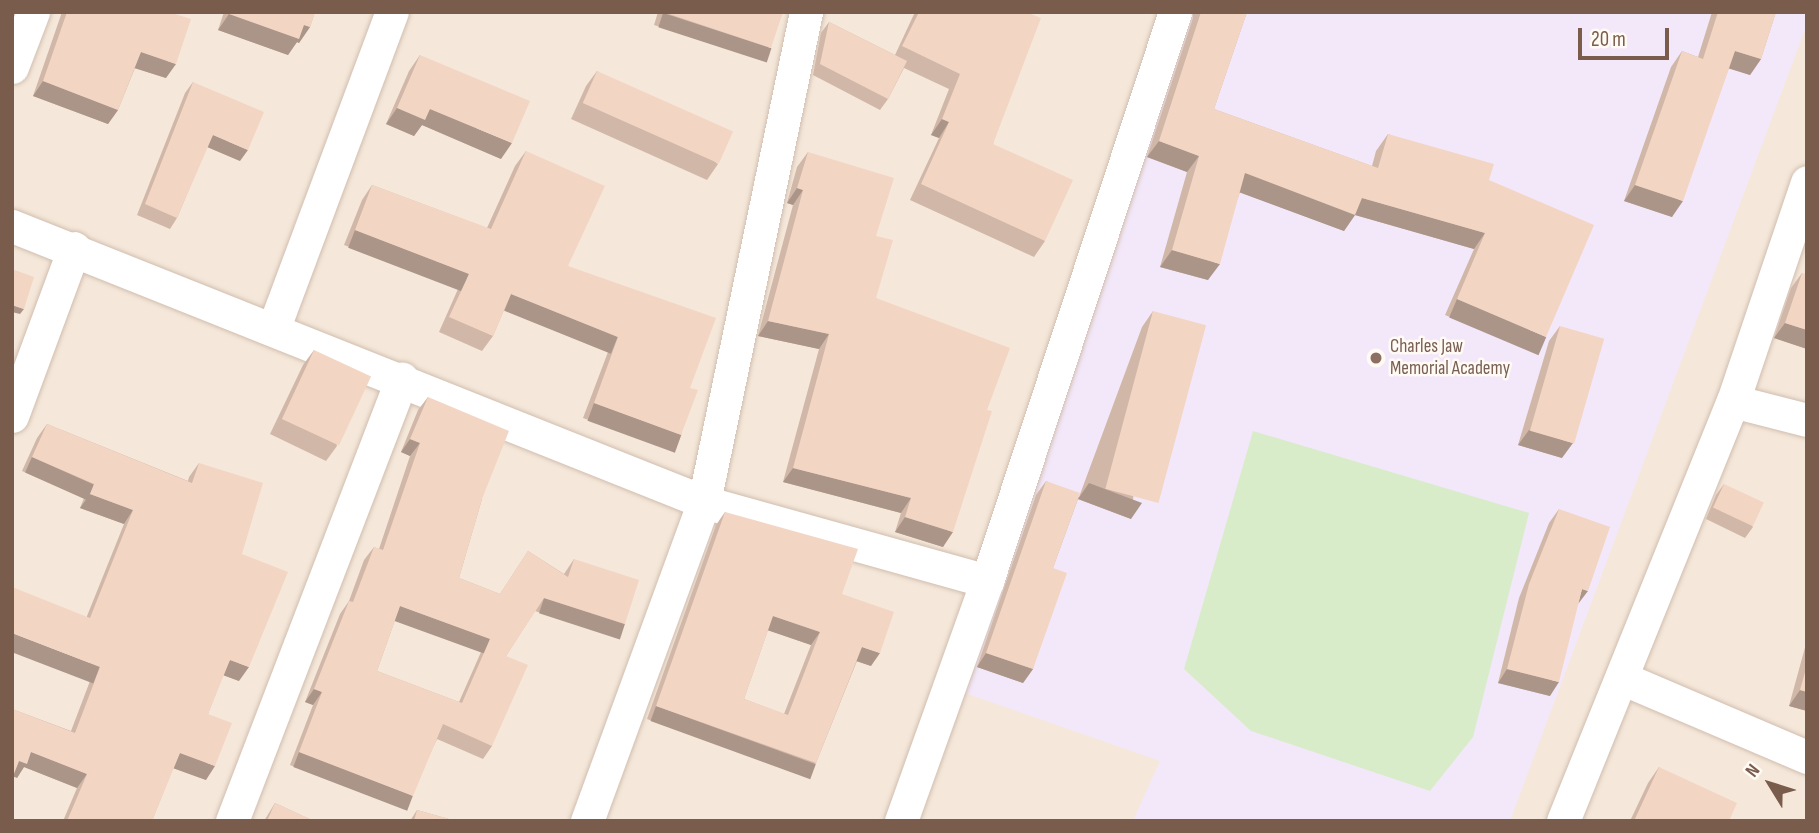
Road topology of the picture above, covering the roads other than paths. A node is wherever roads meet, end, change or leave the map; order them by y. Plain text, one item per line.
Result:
1 (33, 12) edge
2 (392, 12) edge
3 (806, 12) edge
4 (1175, 12) edge
5 (12, 67) edge
6 (1807, 182) edge
7 (12, 226) edge
8 (74, 248) junction
9 (274, 327) junction
10 (402, 379) junction
11 (1733, 401) junction
12 (12, 416) edge
13 (1807, 420) edge
14 (704, 502) junction
15 (987, 581) junction
16 (1624, 679) junction
17 (1807, 757) edge
18 (232, 821) edge
19 (586, 821) edge
20 (901, 821) edge
21 (1563, 821) edge

1 - 5 street
2 - 9 street
3 - 14 street
4 - 15 street
6 - 11 street
7 - 8 street
8 - 9 street
8 - 12 street
9 - 10 street
10 - 14 street
10 - 18 street
11 - 13 street
11 - 16 street
14 - 15 street
14 - 19 street
15 - 20 street
16 - 17 street
16 - 21 street

